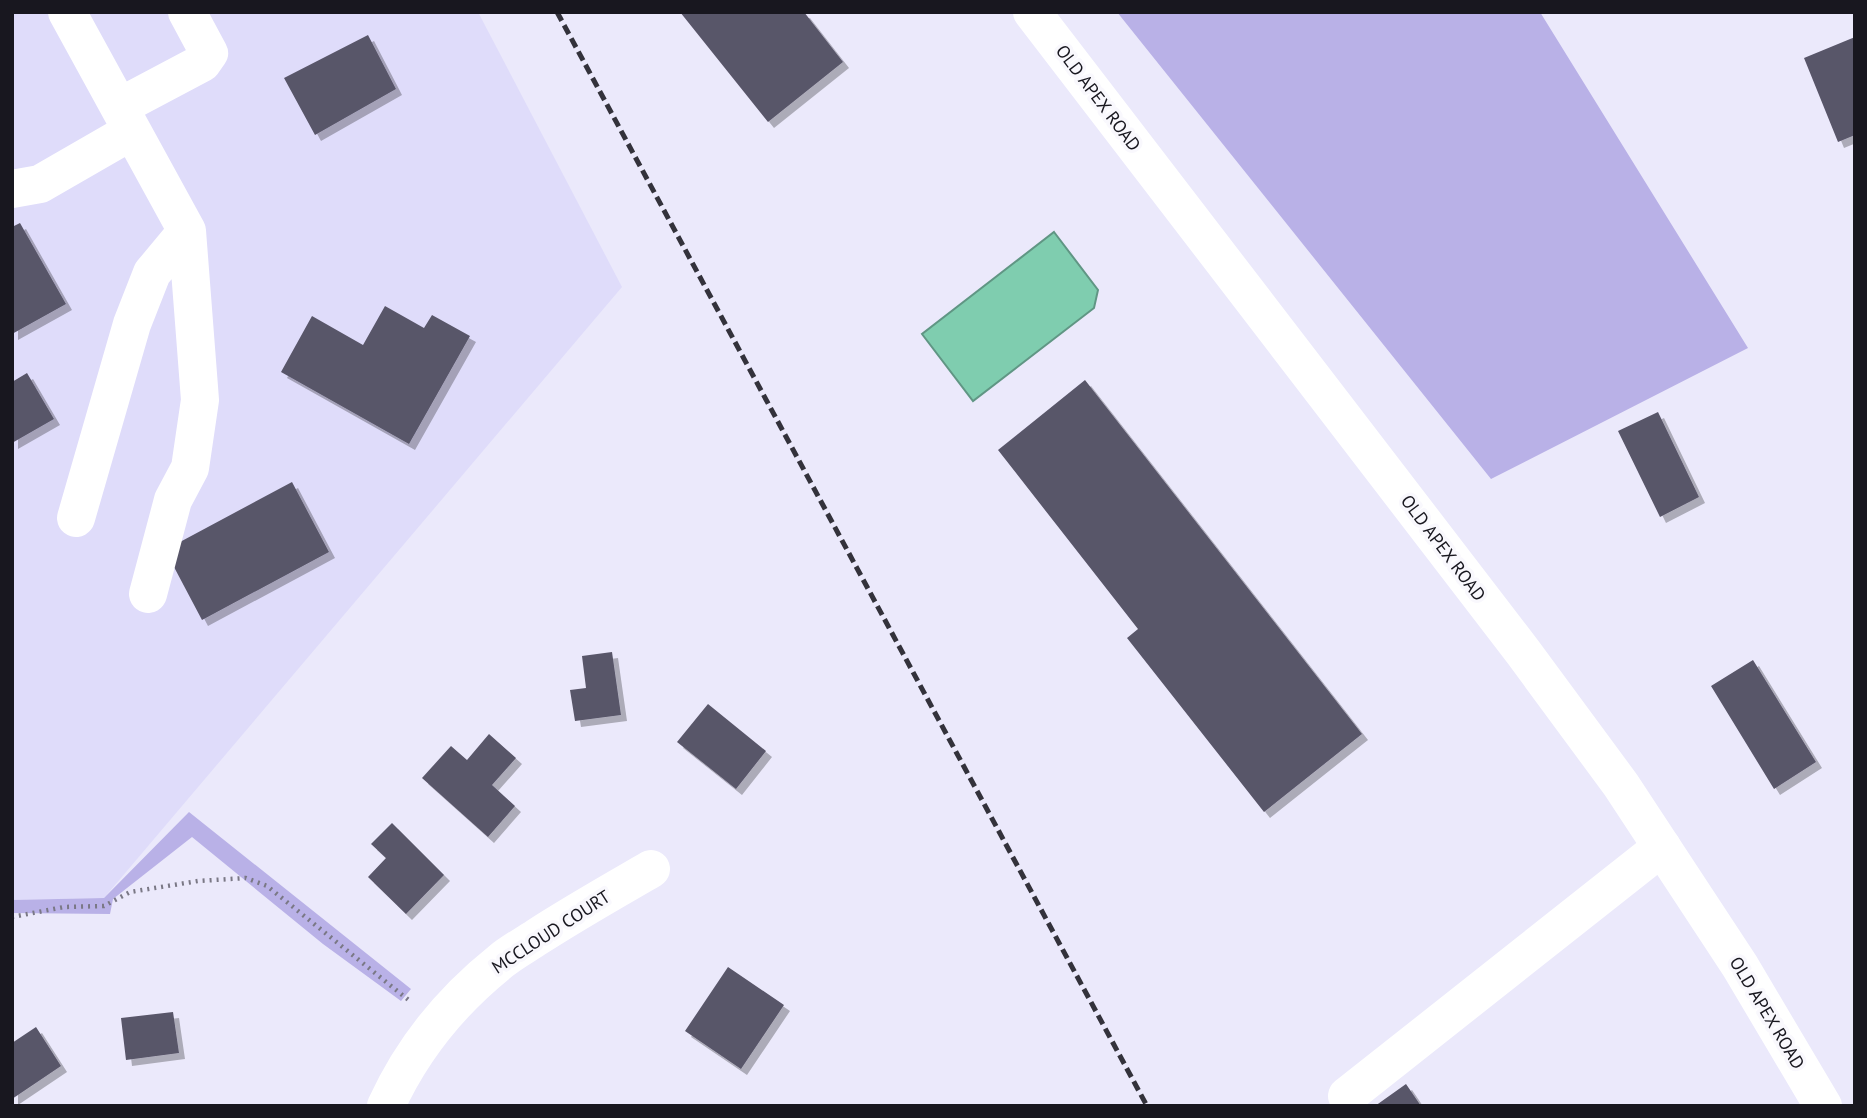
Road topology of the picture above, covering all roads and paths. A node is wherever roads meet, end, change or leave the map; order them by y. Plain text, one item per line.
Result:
1 (67, 12) edge
2 (187, 12) edge
3 (1032, 12) edge
4 (125, 119) junction
5 (12, 189) edge
6 (187, 231) junction
7 (76, 518) dead end
8 (148, 594) dead end
9 (1662, 847) junction
10 (651, 869) dead end
11 (12, 916) edge
12 (415, 1005) dead end
13 (1347, 1096) dead end
14 (386, 1106) edge
15 (1823, 1106) edge

1 - 4 main road
2 - 4 main road
3 - 9 main road, OLD APEX ROAD
4 - 5 main road
4 - 6 main road
6 - 7 main road
6 - 8 main road
9 - 13 main road
9 - 15 main road, OLD APEX ROAD
10 - 14 main road, MCCLOUD COURT
11 - 12 path

